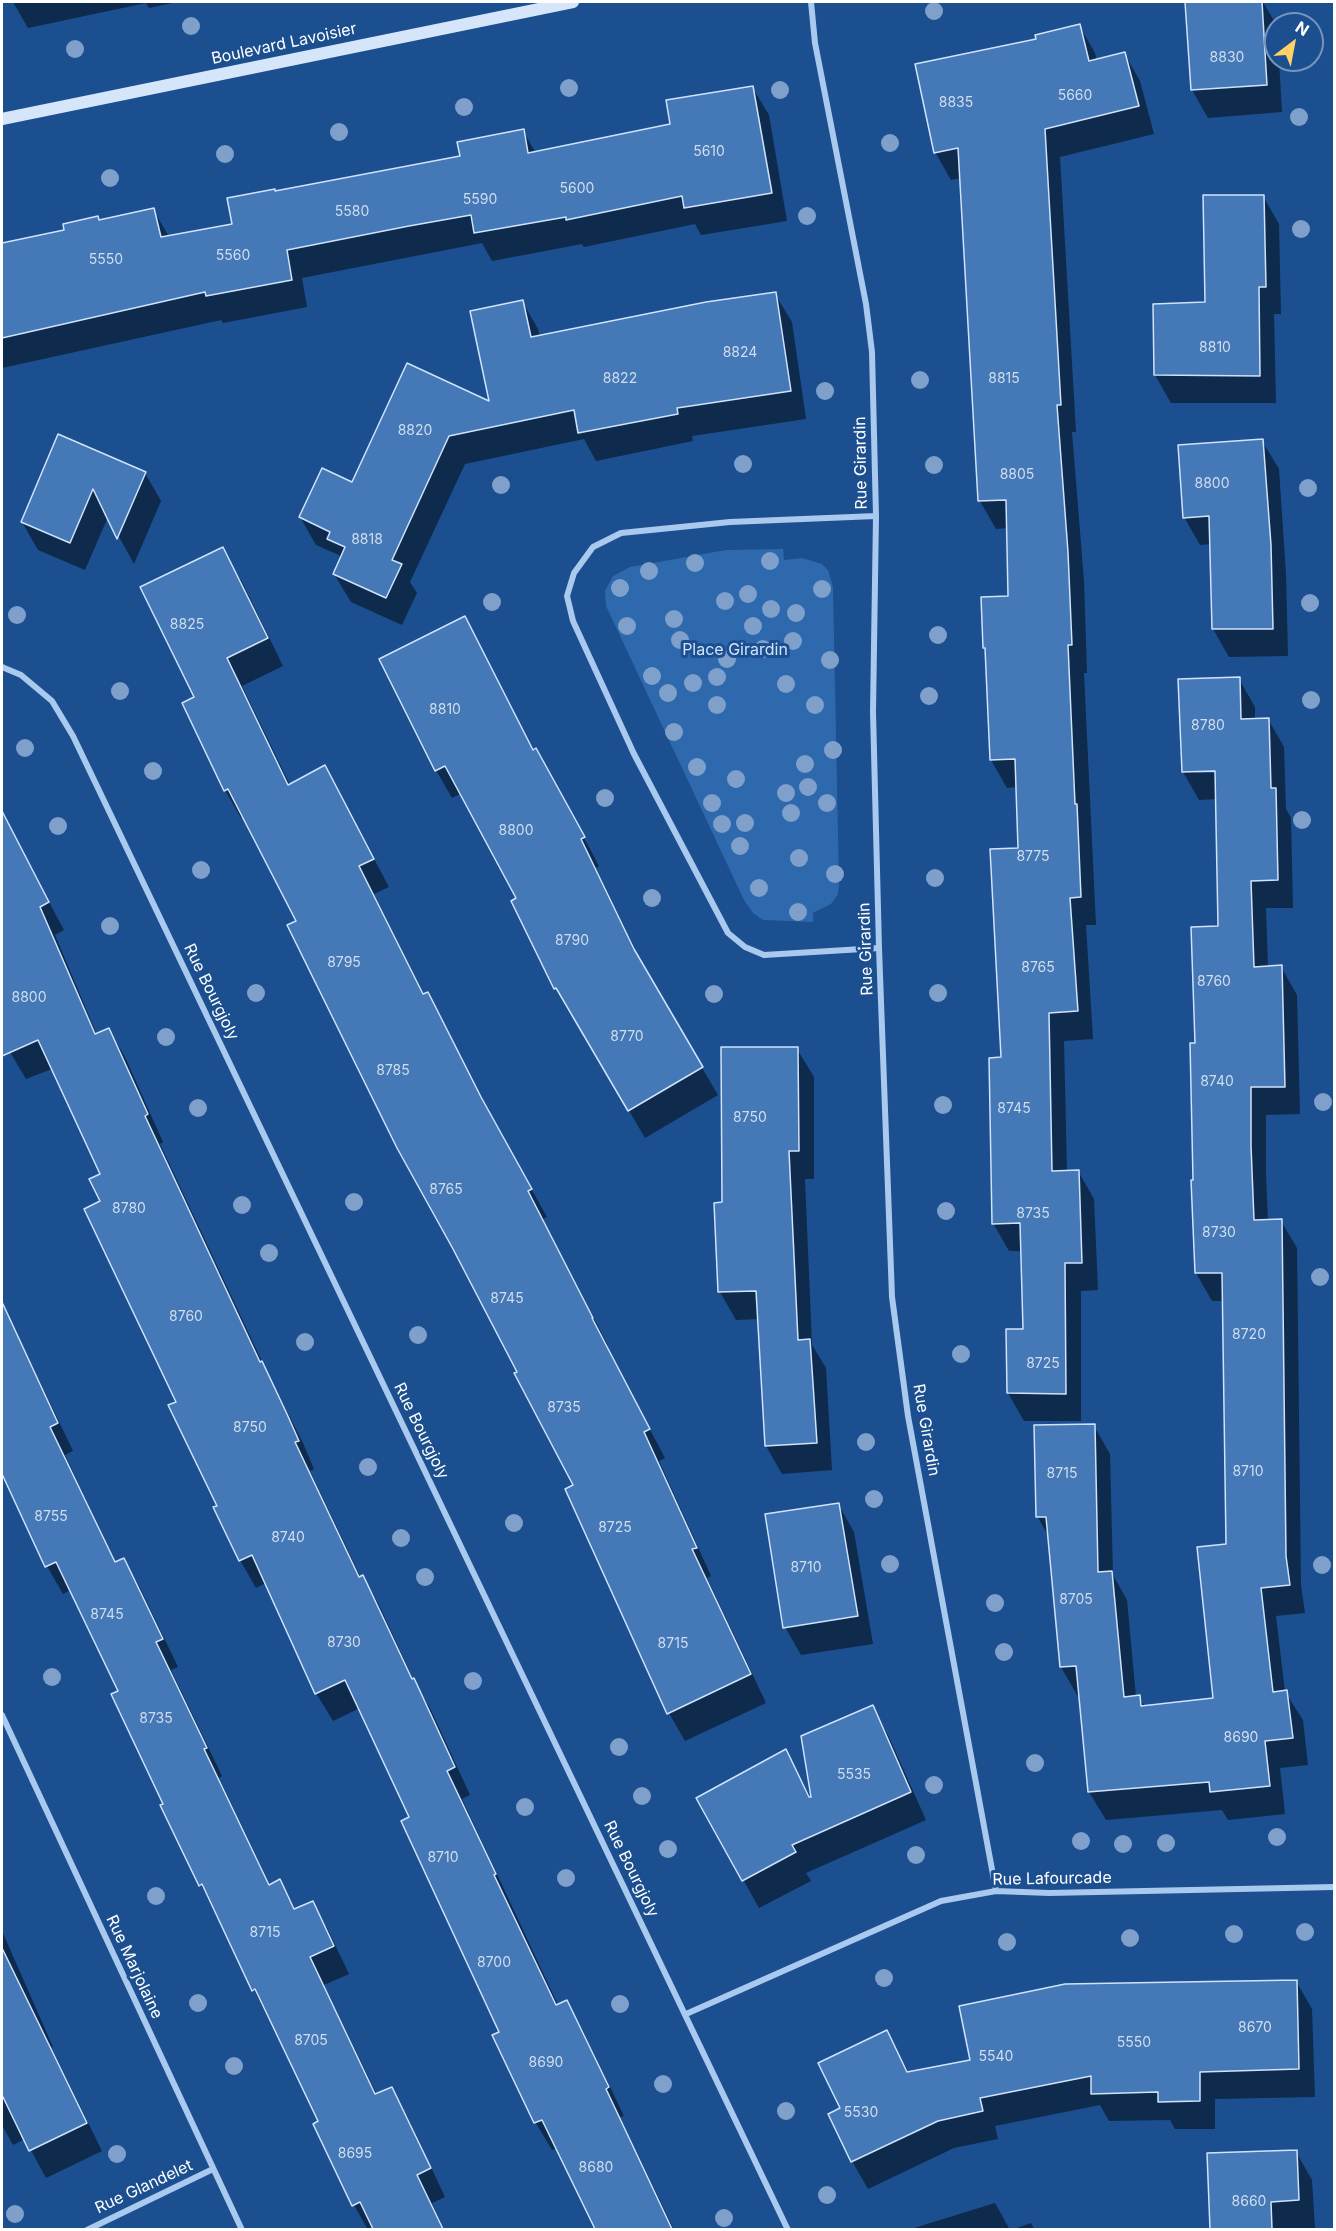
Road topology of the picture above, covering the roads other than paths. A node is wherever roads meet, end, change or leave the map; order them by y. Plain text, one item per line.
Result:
1 (573, 2) edge
2 (811, 2) edge
3 (552, 3) edge
4 (2, 119) edge
5 (876, 516) junction
6 (2, 667) edge
7 (879, 948) junction
8 (2, 1715) edge
9 (1335, 1887) edge
10 (996, 1891) junction
11 (686, 2014) junction
12 (213, 2169) junction
13 (87, 2229) edge
14 (242, 2229) edge
15 (788, 2229) edge

1 - 3 street, Boulevard Lavoisier
2 - 5 street, Rue Girardin
3 - 4 street, Boulevard Lavoisier
5 - 7 street, Rue Girardin
5 - 7 street
6 - 11 street, Rue Bourgjoly
7 - 10 street, Rue Girardin
8 - 12 street, Rue Marjolaine
9 - 10 street, Rue Lafourcade
10 - 11 street, Rue Lafourcade
11 - 15 street, Rue Bourgjoly
12 - 13 street, Rue Glandelet
12 - 14 street, Rue Marjolaine

